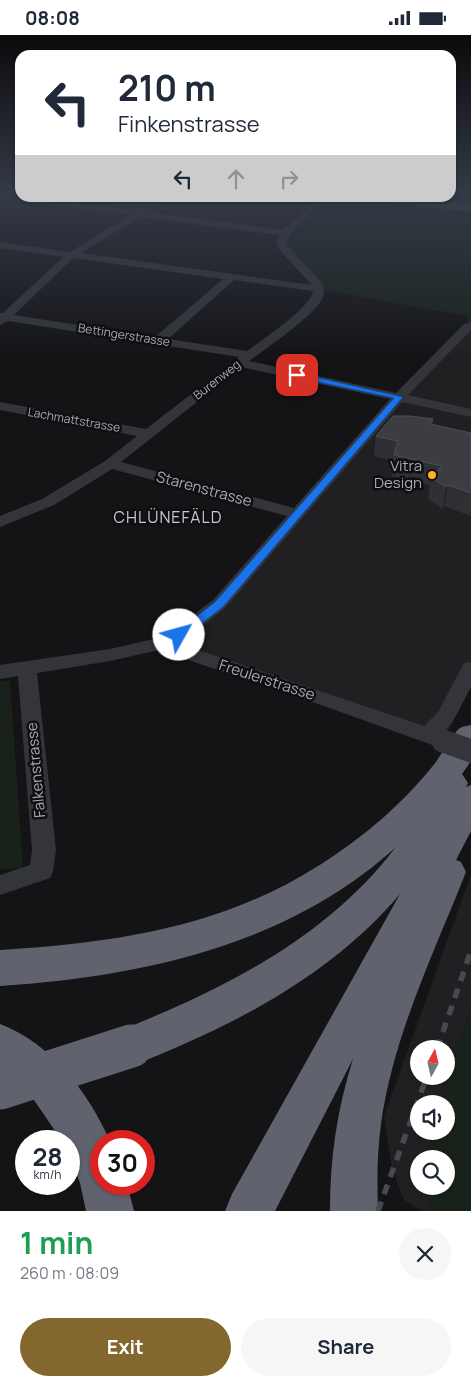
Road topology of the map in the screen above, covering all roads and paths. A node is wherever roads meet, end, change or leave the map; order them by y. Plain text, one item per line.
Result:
1 (28, 249) edge
2 (81, 249) edge
3 (284, 249) edge
4 (71, 255) junction
5 (232, 277) junction
6 (319, 289) junction
7 (2, 318) edge
8 (468, 326) dead end
9 (158, 340) junction
10 (244, 359) junction
11 (399, 397) junction
12 (0, 406) edge
13 (471, 413) edge
14 (148, 434) junction
15 (110, 464) junction
16 (297, 514) junction
17 (0, 522) edge
18 (160, 644) junction
19 (27, 668) junction
20 (471, 668) edge
21 (0, 672) edge
22 (453, 737) edge
23 (471, 751) edge
24 (471, 797) edge
25 (471, 815) edge
26 (0, 885) edge
27 (0, 968) edge
28 (0, 1044) edge
29 (0, 1087) edge
30 (90, 1150) edge
31 (106, 1195) edge
32 (110, 1211) edge
33 (249, 1211) edge
34 (354, 1211) edge

1 - 4 street
2 - 4 street
3 - 6 street
4 - 5 street
4 - 7 street
5 - 6 street
5 - 9 street
6 - 10 street, Burenweg
7 - 9 street, Bettingerstrasse
8 - 11 street
9 - 10 street, Bettingerstrasse
10 - 11 street, Bettingerstrasse
10 - 14 street, Burenweg
11 - 13 street, Bettingerstrasse
11 - 16 street
12 - 14 street, Lachmattstrasse
14 - 15 street, Burenweg
15 - 16 street, Starenstrasse
15 - 17 street, Burenweg
16 - 18 street
18 - 19 street
18 - 22 street, Freulerstrasse
19 - 21 street
19 - 26 street, Falkenstrasse
20 - 22 street
22 - 23 street, Freulerstrasse, bridge
22 - 27 highway
22 - 29 highway, bridge
24 - 33 highway
25 - 34 highway
28 - 30 highway
31 - 32 highway

